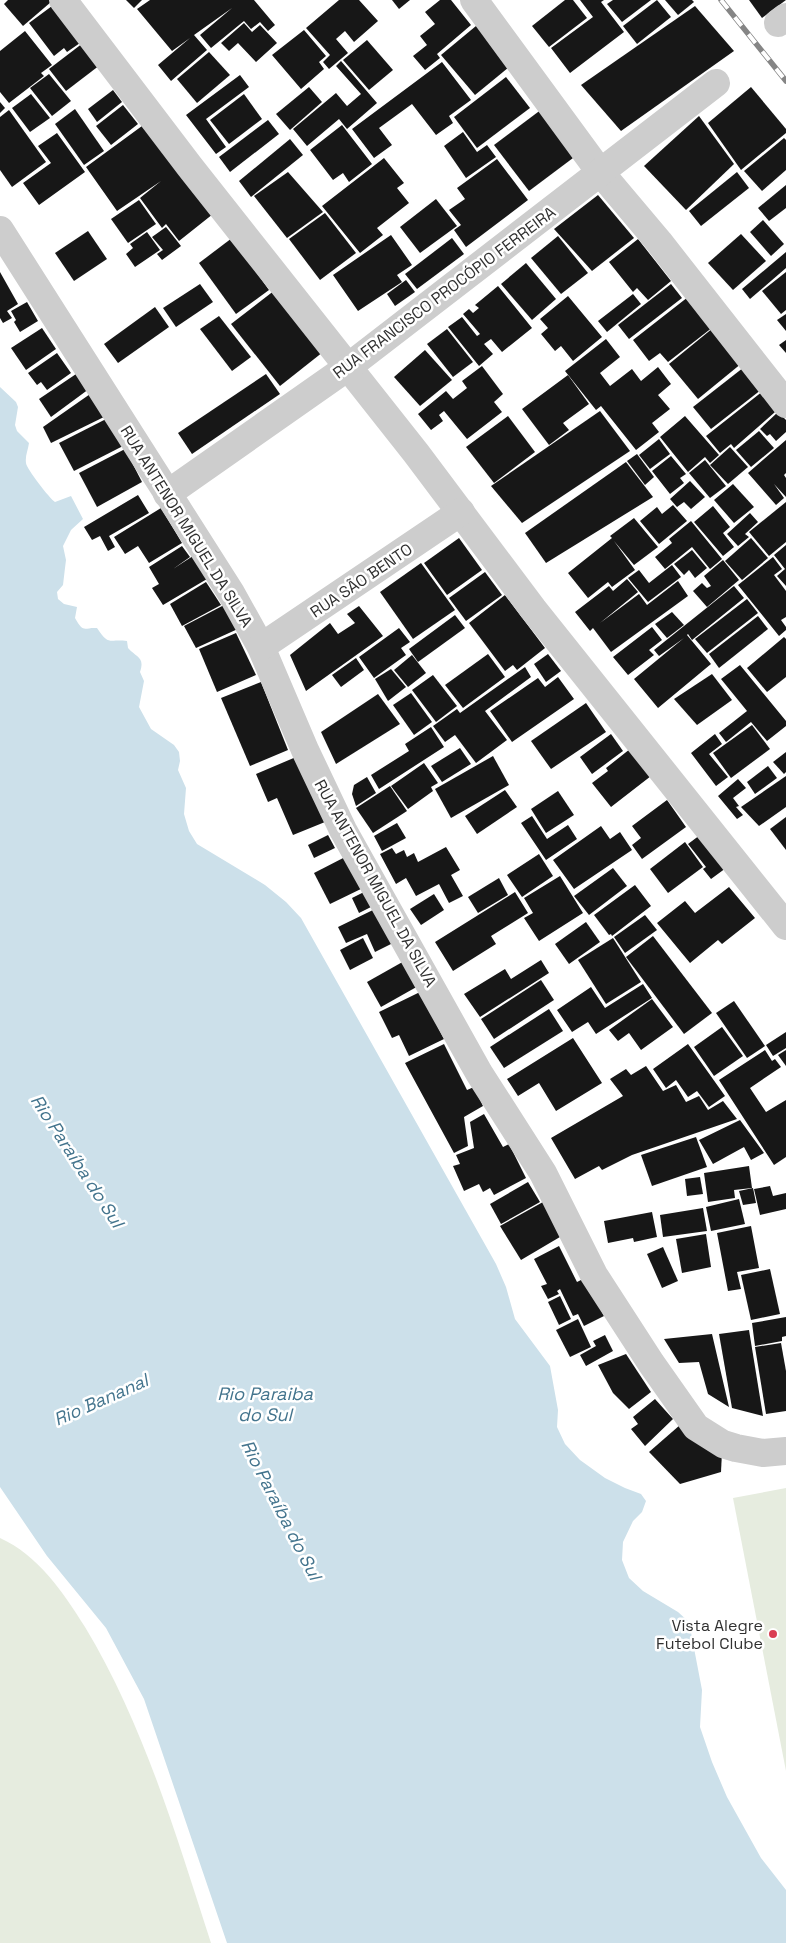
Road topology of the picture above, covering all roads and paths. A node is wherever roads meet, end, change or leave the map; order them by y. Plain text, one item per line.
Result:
1 (63, 0) edge
2 (474, 0) edge
3 (716, 83) dead end
4 (600, 172) junction
5 (0, 230) edge
6 (348, 367) junction
7 (786, 404) edge
8 (168, 494) junction
9 (461, 512) junction
10 (261, 647) junction
11 (786, 926) edge
12 (786, 1451) edge

1 - 6 street
2 - 4 street
3 - 4 street, RUA FRANCISCO PROCÓPIO FERREIRA
4 - 6 street, RUA FRANCISCO PROCÓPIO FERREIRA
4 - 7 street
5 - 8 street, RUA ANTENOR MIGUEL DA SILVA
6 - 8 street, RUA FRANCISCO PROCÓPIO FERREIRA
6 - 9 street
8 - 10 street, RUA ANTENOR MIGUEL DA SILVA
9 - 10 street, RUA SÃO BENTO
9 - 11 street
10 - 12 street, RUA ANTENOR MIGUEL DA SILVA

